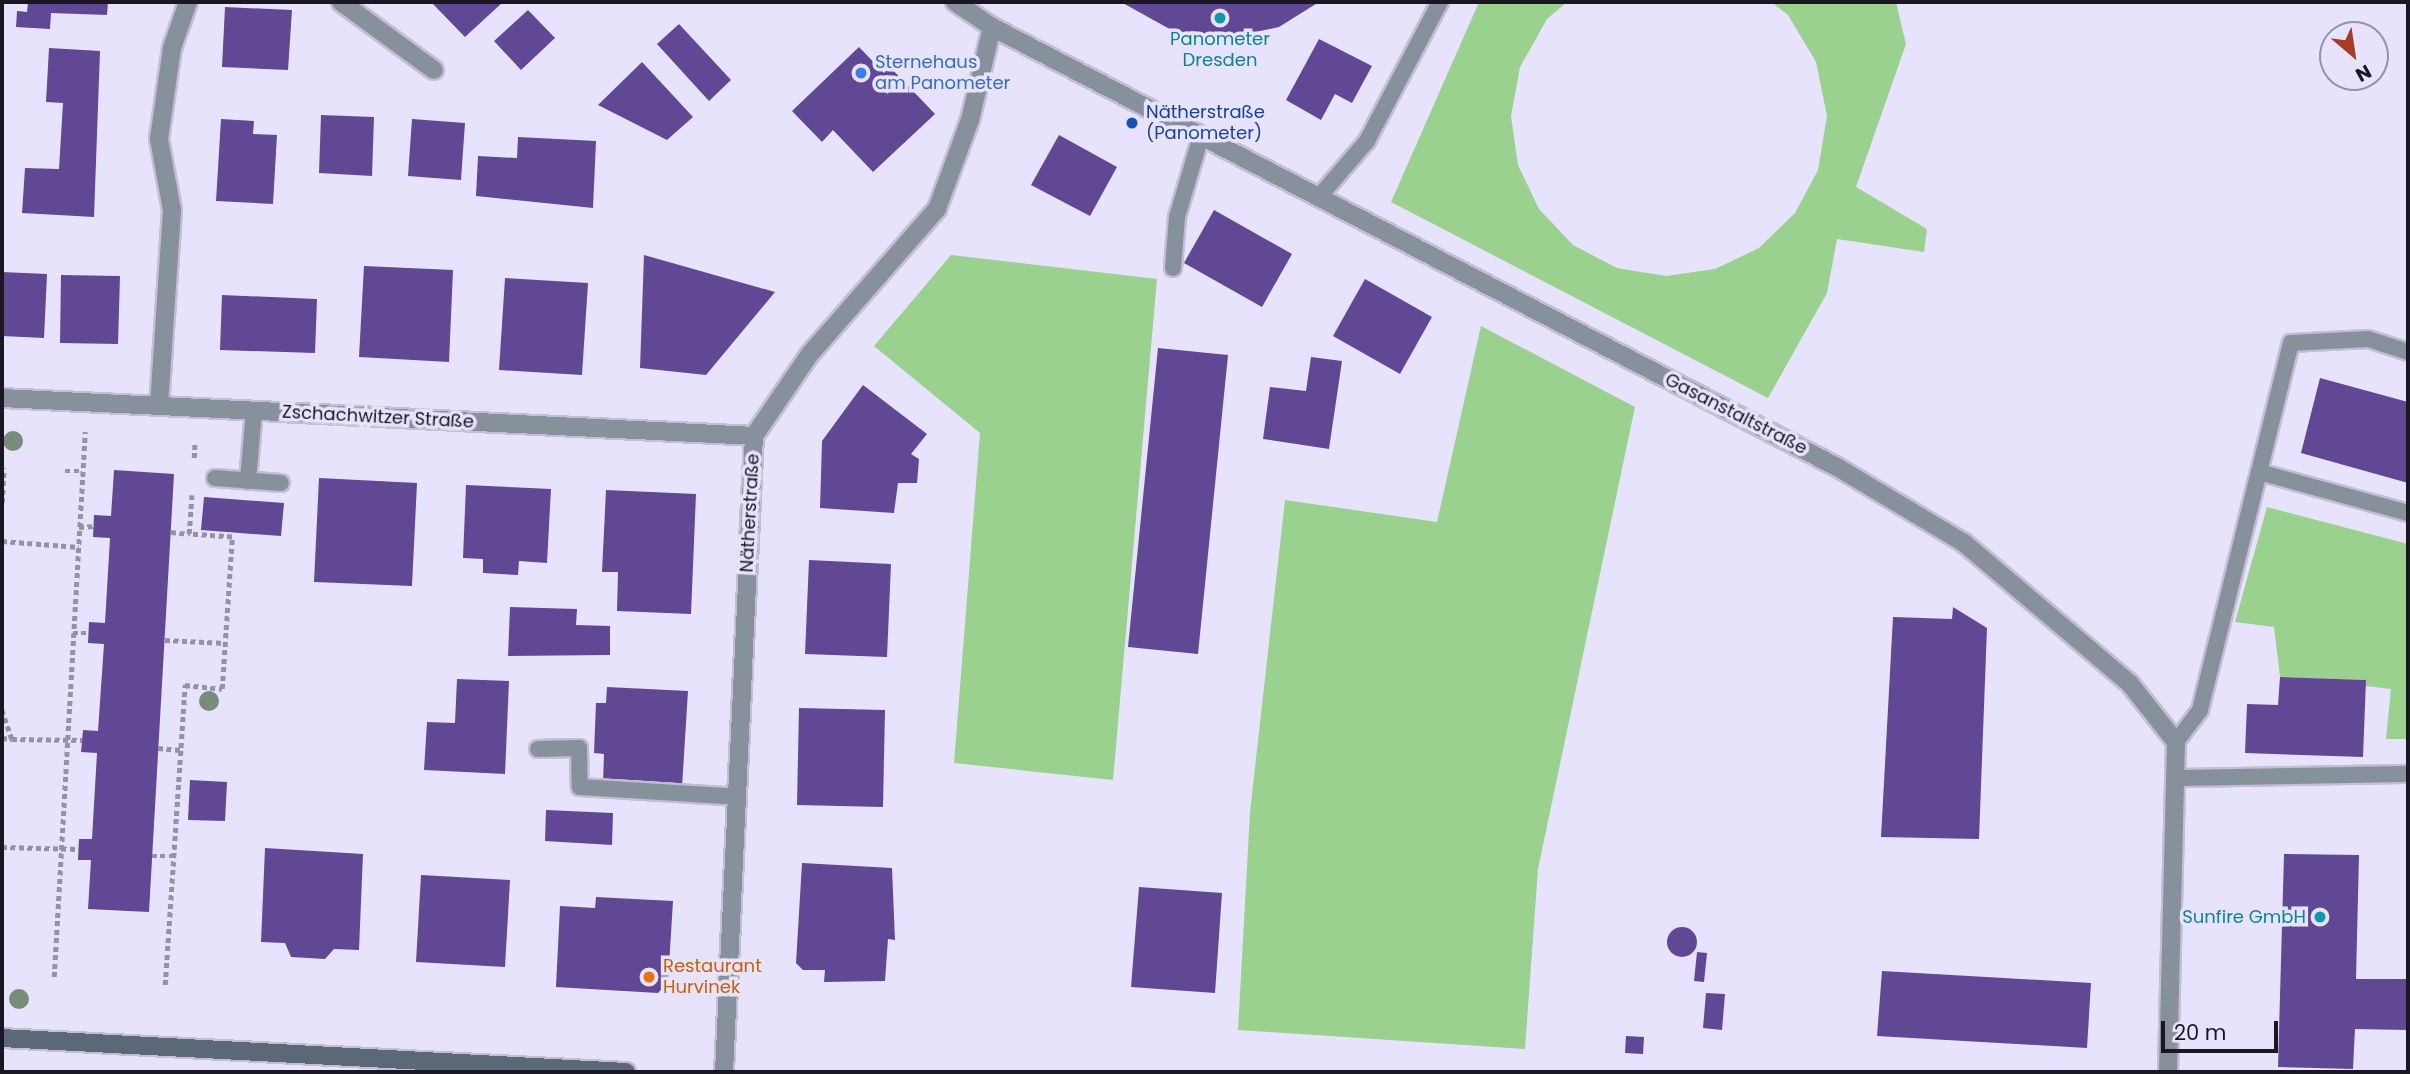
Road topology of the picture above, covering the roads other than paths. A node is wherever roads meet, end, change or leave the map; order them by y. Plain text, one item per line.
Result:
1 (188, 2) edge
2 (341, 2) edge
3 (955, 2) edge
4 (1440, 2) edge
5 (992, 27) junction
6 (434, 70) dead end
7 (1201, 136) junction
8 (1319, 197) junction
9 (1172, 268) dead end
10 (2408, 352) edge
11 (2, 398) edge
12 (159, 406) junction
13 (254, 410) junction
14 (754, 436) junction
15 (2259, 472) junction
16 (215, 478) dead end
17 (248, 481) junction
18 (281, 484) dead end
19 (2408, 513) edge
20 (2176, 742) junction
21 (538, 749) dead end
22 (2408, 774) edge
23 (2176, 778) junction
24 (737, 797) junction
25 (2, 1038) edge
26 (626, 1072) edge
27 (724, 1072) edge
28 (2168, 1072) edge

1 - 12 street
2 - 6 street
3 - 5 street, Gasanstaltstraße
4 - 8 lane
5 - 7 street, Gasanstaltstraße
5 - 14 street, Nätherstraße
7 - 8 street, Gasanstaltstraße
7 - 9 lane
8 - 20 street, Gasanstaltstraße
10 - 15 lane
11 - 12 street, Zschachwitzer Straße
12 - 13 street, Zschachwitzer Straße
13 - 14 street, Zschachwitzer Straße
13 - 17 lane
14 - 24 street, Nätherstraße
15 - 19 lane
15 - 20 lane
16 - 17 lane
17 - 18 lane
20 - 23 street
21 - 24 lane
22 - 23 lane
23 - 28 street
24 - 27 street, Nätherstraße
25 - 26 main road

